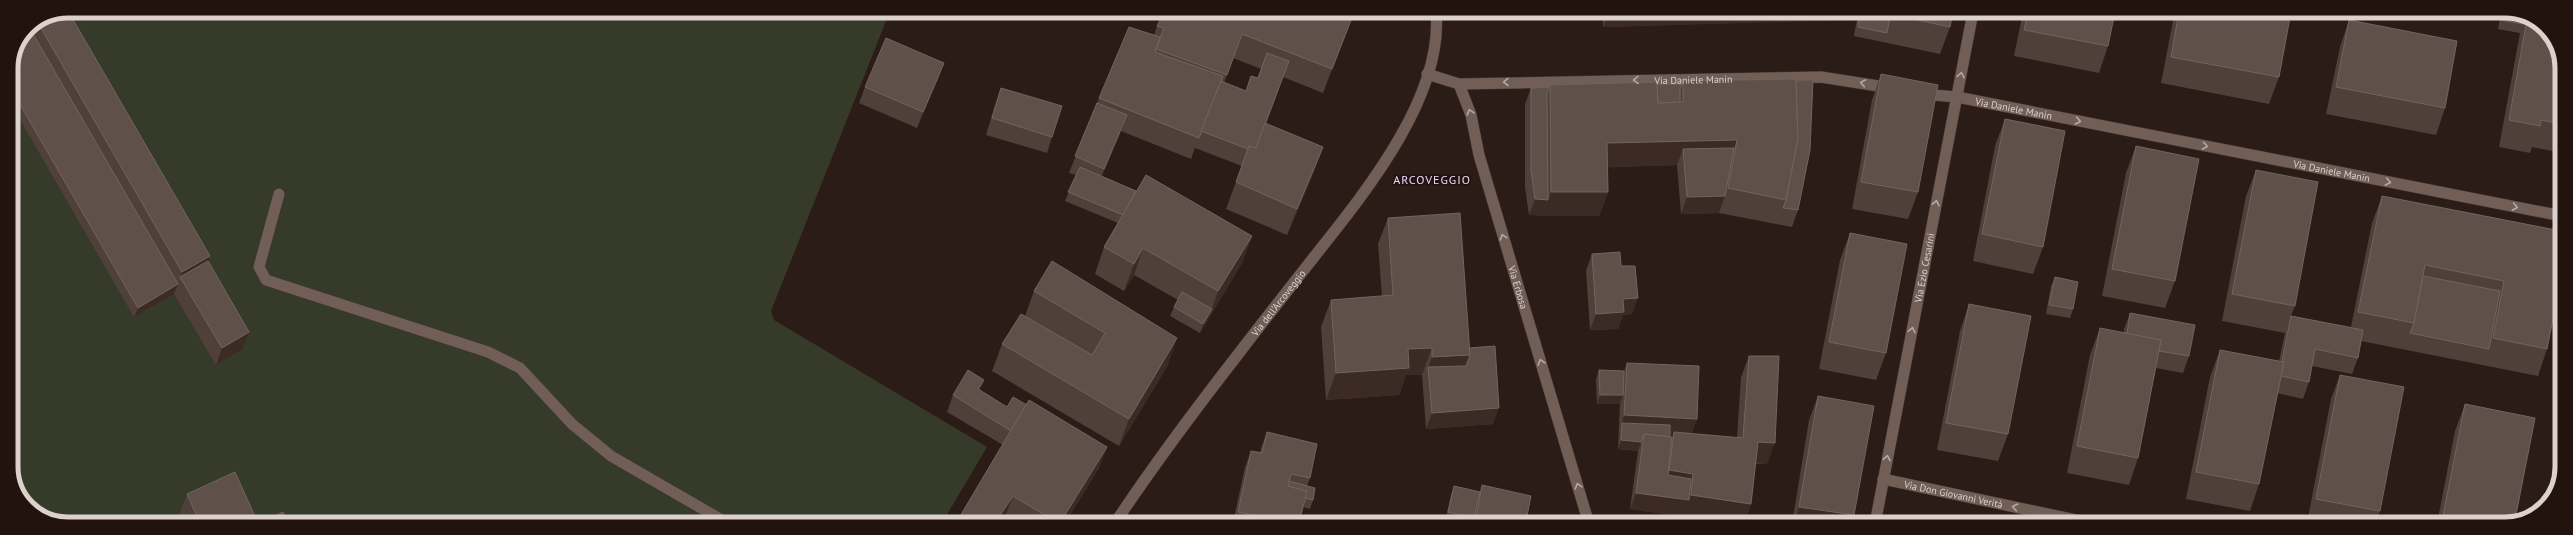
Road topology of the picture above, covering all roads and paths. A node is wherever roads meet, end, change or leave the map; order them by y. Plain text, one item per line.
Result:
1 (1436, 18) edge
2 (1972, 18) edge
3 (1427, 74) junction
4 (1459, 84) junction
5 (1899, 89) edge
6 (1914, 92) edge
7 (1957, 97) junction
8 (279, 194) dead end
9 (2555, 215) edge
10 (1883, 479) junction
11 (717, 517) edge
12 (1119, 517) edge
13 (1587, 517) edge
14 (1875, 517) edge
15 (2061, 517) edge

1 - 3 street, Via dell'Arcoveggio
7 -> 2 street, Via Ezio Cesarini
3 - 4 street
3 - 12 street, Via dell'Arcoveggio
5 -> 4 street, Via Daniele Manin
13 -> 4 street, Via Erbosa
6 - 7 street, Via Daniele Manin
7 -> 9 street, Via Daniele Manin
10 -> 7 street, Via Ezio Cesarini
8 - 11 street
10 - 14 street, Via Ezio Cesarini
15 -> 10 street, Via Don Giovanni Verità

